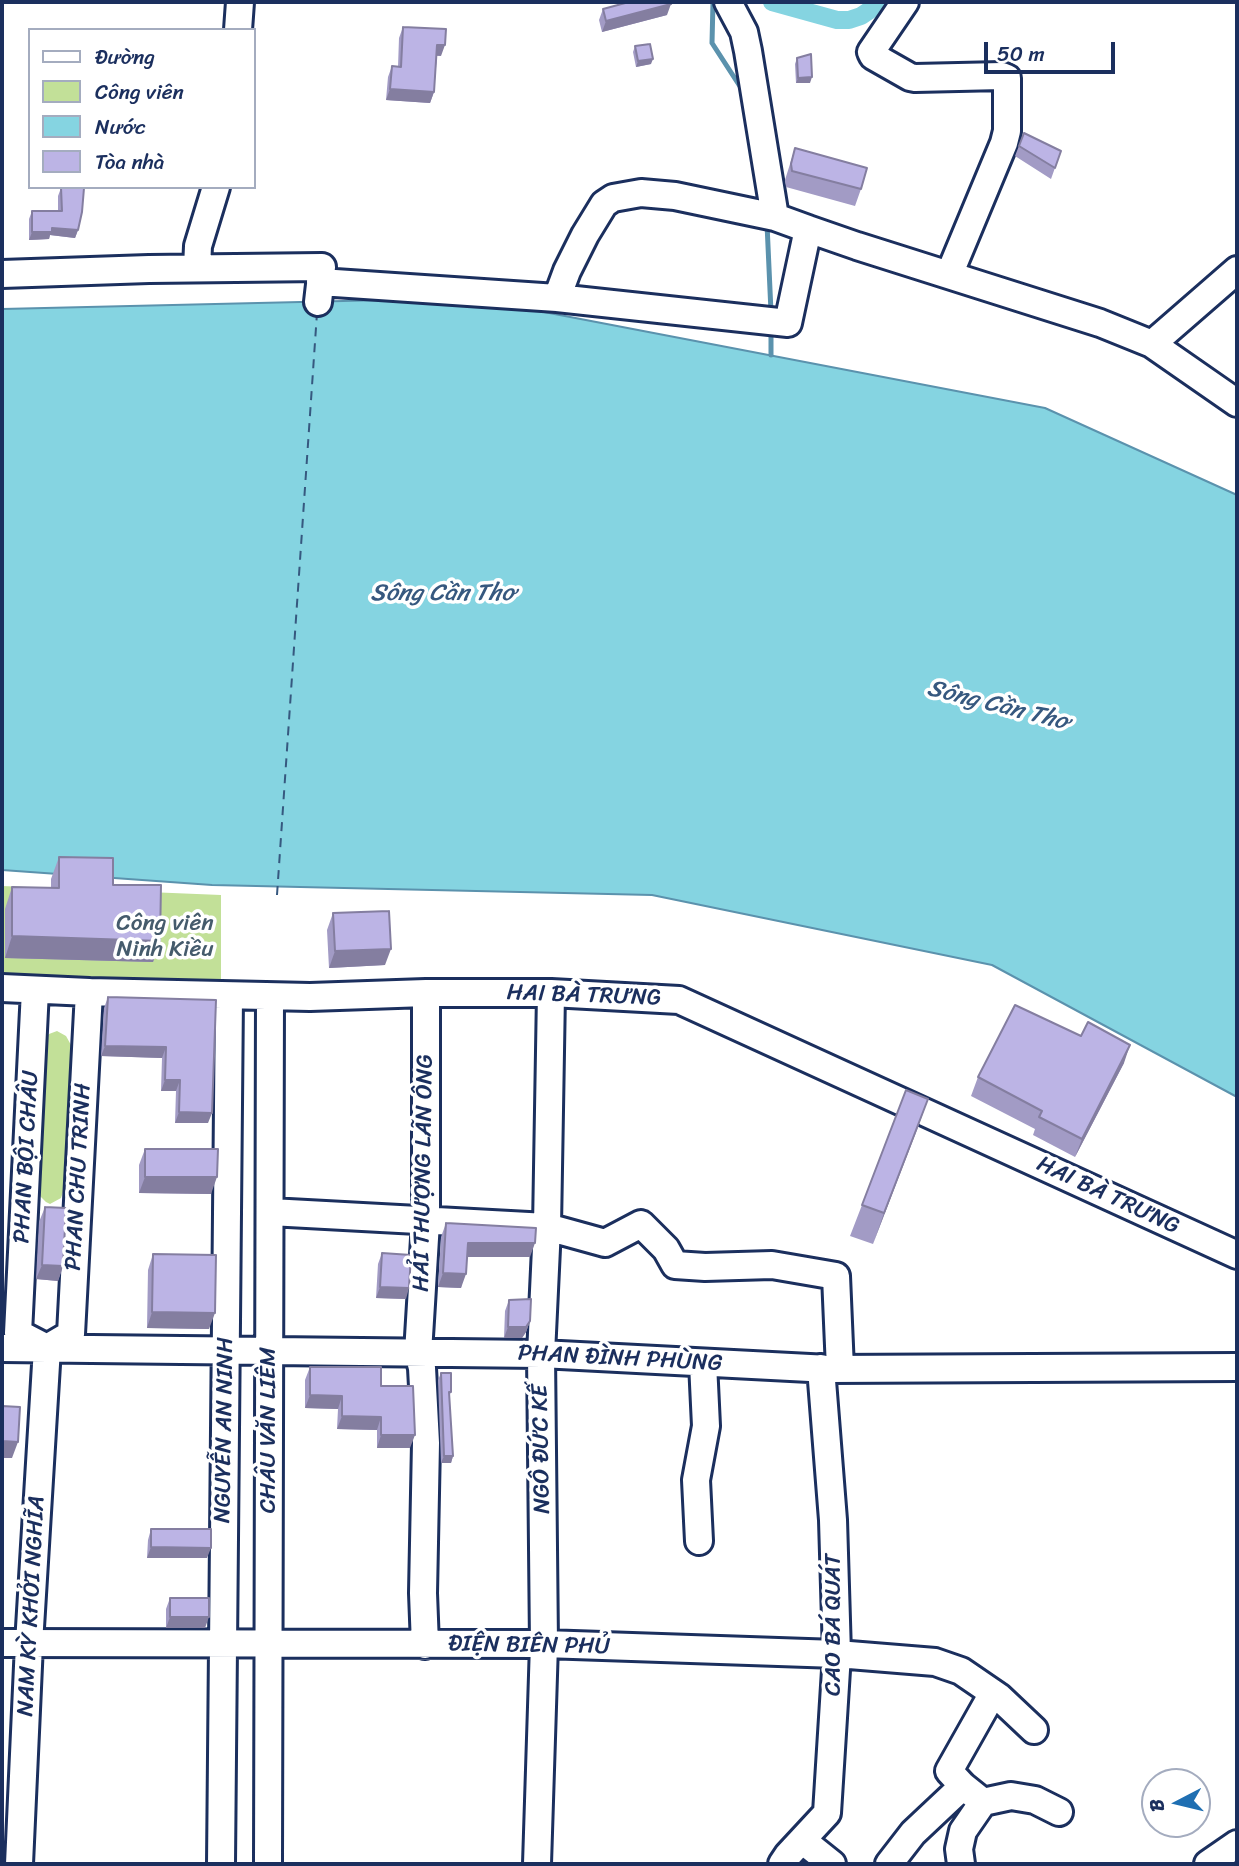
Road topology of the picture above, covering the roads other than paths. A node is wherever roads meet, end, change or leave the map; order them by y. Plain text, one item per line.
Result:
1 (240, 2) edge
2 (905, 2) edge
3 (729, 3) edge
4 (238, 28) edge
5 (215, 189) edge
6 (768, 215) junction
7 (808, 229) junction
8 (197, 268) junction
9 (1237, 270) edge
10 (2, 274) edge
11 (949, 275) junction
12 (557, 298) junction
13 (1152, 344) junction
14 (1237, 403) edge
15 (2, 988) edge
16 (35, 990) junction
17 (89, 992) junction
18 (426, 993) junction
19 (551, 993) junction
20 (229, 996) junction
21 (270, 997) junction
22 (270, 1212) junction
23 (426, 1222) junction
24 (547, 1227) junction
25 (1237, 1255) edge
26 (2, 1348) edge
27 (47, 1348) junction
28 (225, 1350) junction
29 (269, 1351) junction
30 (418, 1353) junction
31 (541, 1354) junction
32 (703, 1363) junction
33 (1237, 1367) edge
34 (830, 1369) junction
35 (699, 1541) dead end
36 (223, 1642) junction
37 (2, 1643) edge
38 (268, 1643) junction
39 (29, 1644) junction
40 (544, 1644) junction
41 (425, 1645) junction
42 (837, 1654) junction
43 (993, 1693) junction
44 (1034, 1730) dead end
45 (973, 1794) junction
46 (1059, 1812) dead end
47 (802, 1840) junction
48 (1237, 1844) edge
49 (19, 1864) edge
50 (221, 1864) edge
51 (268, 1864) edge
52 (537, 1864) edge
53 (782, 1864) edge
54 (832, 1864) edge
55 (889, 1864) edge
56 (961, 1864) edge
57 (1208, 1864) edge

1 - 4 street
2 - 11 street
3 - 6 street
5 - 8 street
6 - 7 street
6 - 12 street
7 - 11 street
7 - 12 street
8 - 10 street
8 - 12 street
9 - 13 street
11 - 13 street
13 - 14 street
15 - 16 street, HAI BÀ TRƯNG
16 - 17 street, HAI BÀ TRƯNG
16 - 27 street, PHAN BỘI CHÂU
17 - 20 street, HAI BÀ TRƯNG
17 - 27 street, PHAN CHU TRINH
18 - 19 street, HAI BÀ TRƯNG
18 - 21 street, HAI BÀ TRƯNG
18 - 23 street, HẢI THƯỢNG LÃN ÔNG
19 - 24 street, NGÔ ĐỨC KẾ
19 - 25 street, HAI BÀ TRƯNG
20 - 21 street, HAI BÀ TRƯNG
20 - 28 street, NGUYỄN AN NINH
21 - 22 street, CHÂU VĂN LIÊM
22 - 23 street
22 - 29 street, CHÂU VĂN LIÊM
23 - 24 street
23 - 30 street, HẢI THƯỢNG LÃN ÔNG
24 - 31 street, NGÔ ĐỨC KẾ
24 - 34 street, CAO BÁ QUÁT
26 - 27 street, PHAN ĐÌNH PHÙNG
27 - 28 street, PHAN ĐÌNH PHÙNG
27 - 39 street, NAM KỲ KHỞI NGHĨA
28 - 29 street, PHAN ĐÌNH PHÙNG
28 - 36 street, NGUYỄN AN NINH
29 - 30 street, PHAN ĐÌNH PHÙNG
29 - 38 street, CHÂU VĂN LIÊM
30 - 31 street, PHAN ĐÌNH PHÙNG
30 - 41 street, HẢI THƯỢNG LÃN ÔNG
31 - 32 street, PHAN ĐÌNH PHÙNG
31 - 40 street, NGÔ ĐỨC KẾ
32 - 34 street, PHAN ĐÌNH PHÙNG
32 - 35 street
33 - 34 street, PHAN ĐÌNH PHÙNG
34 - 42 street, CAO BÁ QUÁT
36 - 38 street, ĐIỆN BIÊN PHỦ
36 - 39 street, ĐIỆN BIÊN PHỦ
36 - 50 street, NGUYỄN AN NINH
37 - 39 street, ĐIỆN BIÊN PHỦ
38 - 41 street, ĐIỆN BIÊN PHỦ
38 - 51 street, CHÂU VĂN LIÊM
39 - 49 street, NAM KỲ KHỞI NGHĨA
40 - 41 street, ĐIỆN BIÊN PHỦ
40 - 42 street, ĐIỆN BIÊN PHỦ
40 - 52 street, NGÔ ĐỨC KẾ
42 - 43 street, ĐIỆN BIÊN PHỦ
42 - 47 street, CAO BÁ QUÁT
43 - 44 street, ĐIỆN BIÊN PHỦ
43 - 45 street
45 - 46 street
45 - 55 street
45 - 56 street
47 - 53 street, CAO BÁ QUÁT
47 - 54 street
48 - 57 street

